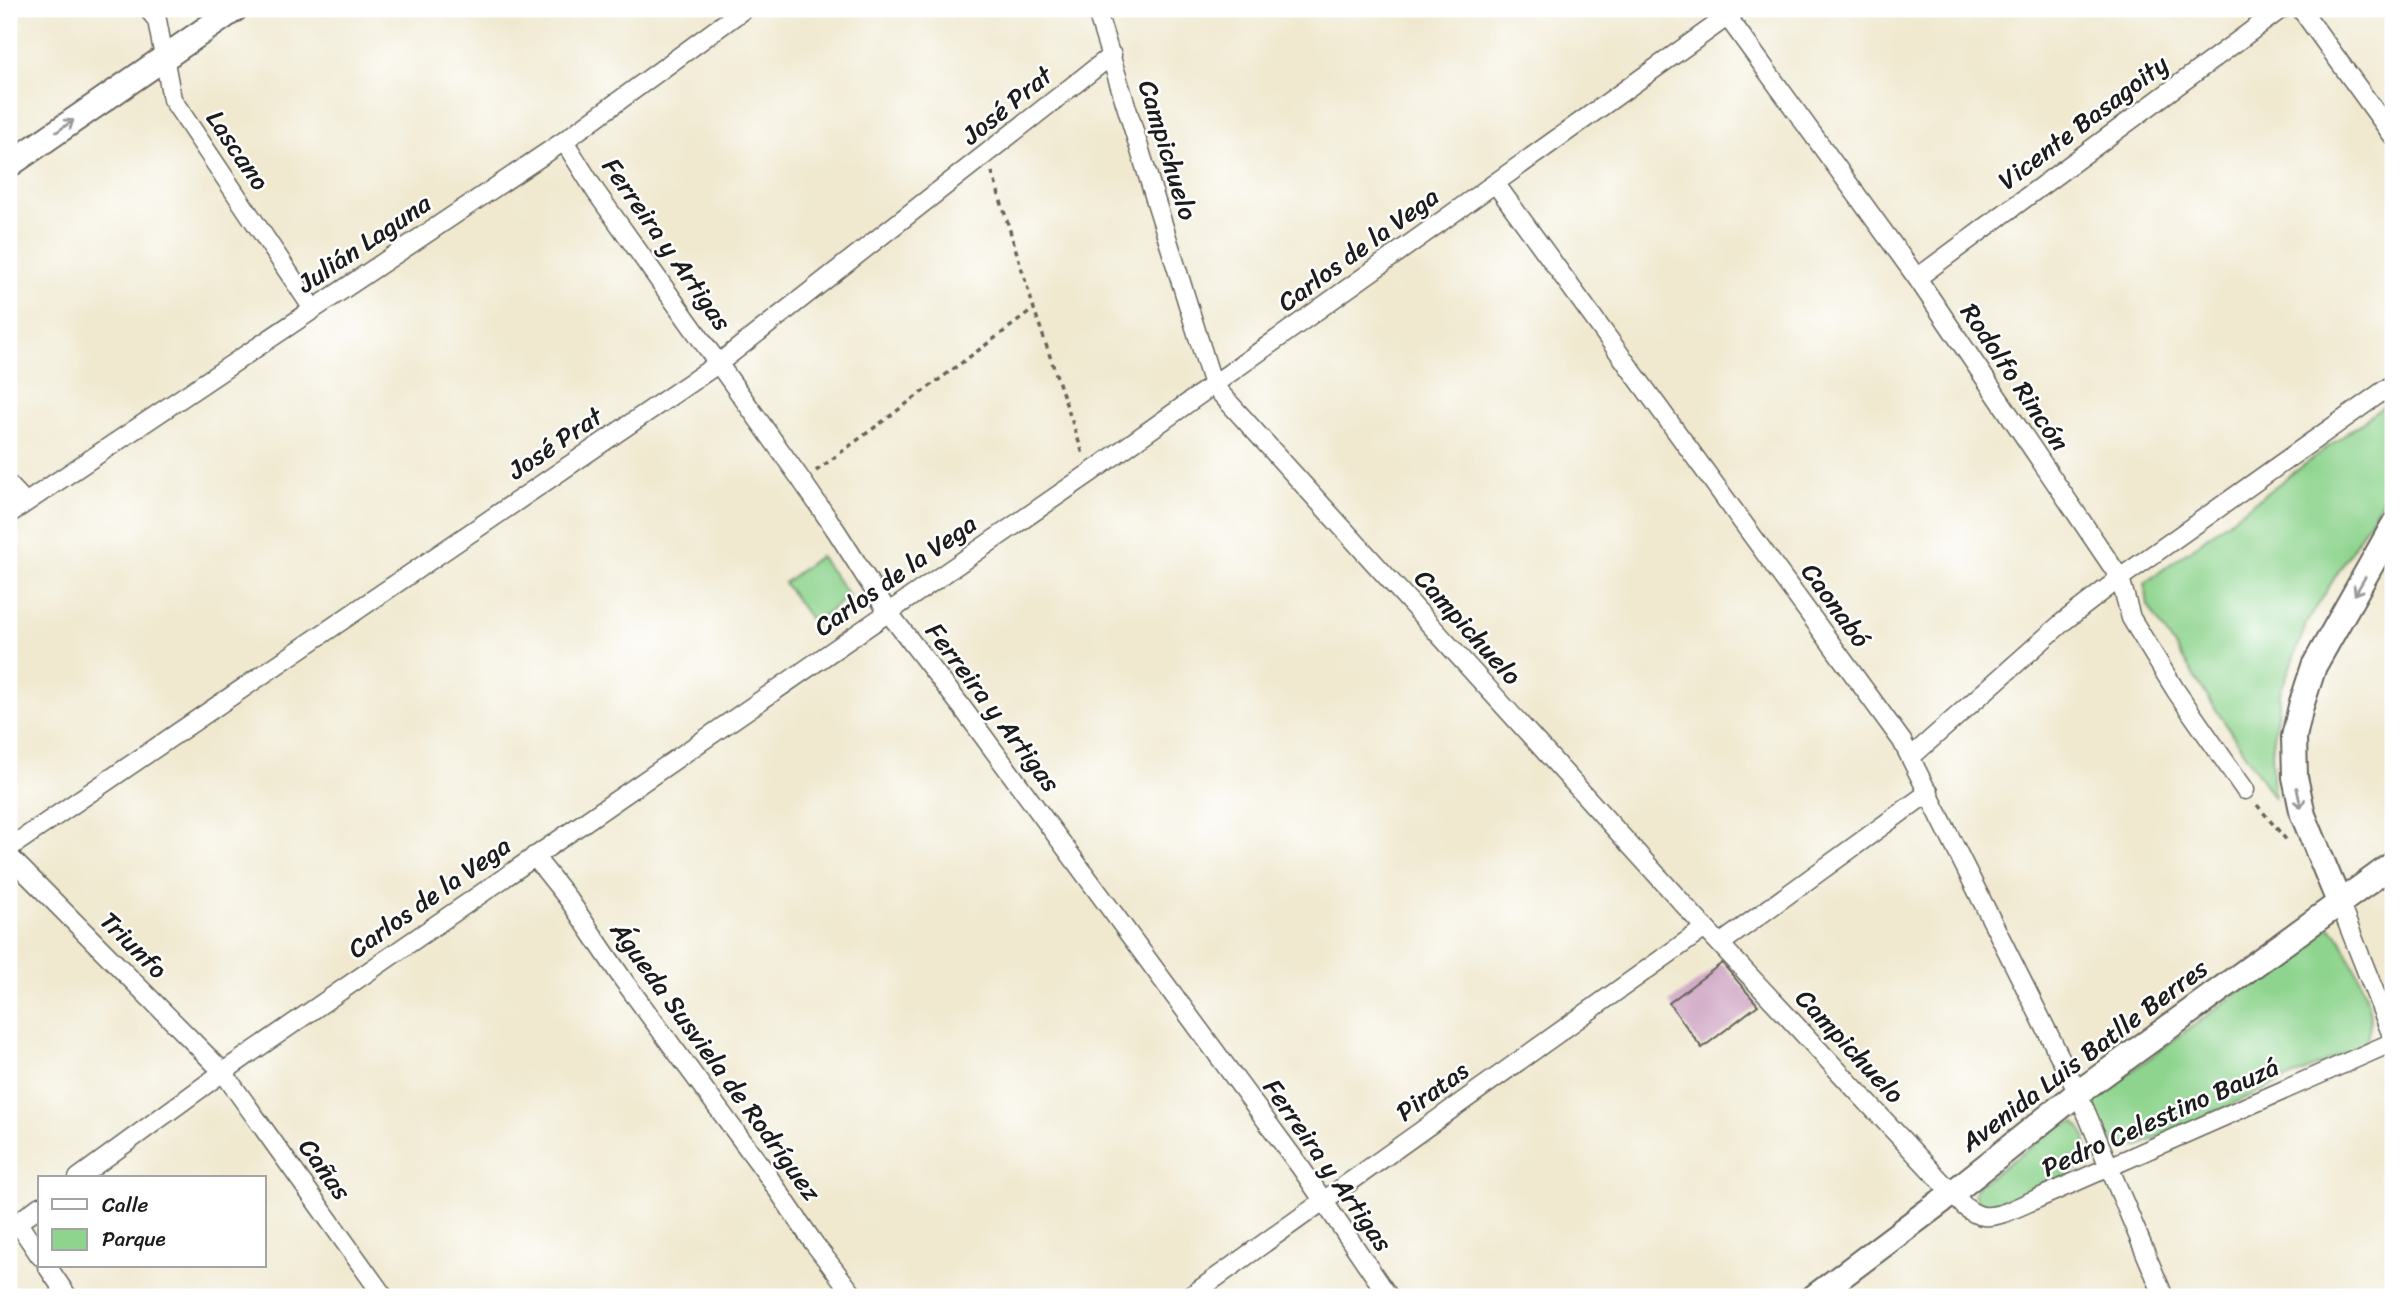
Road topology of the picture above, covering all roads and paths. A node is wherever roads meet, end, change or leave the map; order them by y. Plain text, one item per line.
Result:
1 (148, 9) edge
2 (235, 9) edge
3 (744, 9) edge
4 (1096, 9) edge
5 (2281, 9) edge
6 (2301, 9) edge
7 (1728, 11) edge
8 (1112, 55) junction
9 (164, 57) junction
10 (2393, 136) edge
11 (564, 141) junction
12 (987, 154) junction
13 (9, 165) edge
14 (1495, 183) junction
15 (1917, 278) junction
16 (313, 309) junction
17 (1034, 309) junction
18 (719, 363) junction
19 (2393, 384) edge
20 (1213, 385) junction
21 (1090, 473) junction
22 (802, 481) junction
23 (9, 485) edge
24 (25, 502) junction
25 (9, 514) edge
26 (2393, 526) edge
27 (2120, 578) junction
28 (888, 612) junction
29 (1911, 757) junction
30 (2245, 790) dead end
31 (1929, 792) junction
32 (9, 848) edge
33 (9, 856) edge
34 (534, 856) junction
35 (2393, 864) edge
36 (2339, 902) junction
37 (1705, 928) junction
38 (1720, 944) junction
39 (2393, 1040) edge
40 (223, 1072) junction
41 (2078, 1093) junction
42 (2109, 1169) junction
43 (81, 1176) edge
44 (1951, 1194) junction
45 (1324, 1202) junction
46 (38, 1207) edge
47 (13, 1226) edge
48 (38, 1254) edge
49 (48, 1268) edge
50 (68, 1297) edge
51 (384, 1297) edge
52 (855, 1297) edge
53 (1189, 1297) edge
54 (1389, 1297) edge
55 (1814, 1297) edge
56 (2164, 1297) edge

1 - 9 street, Lascano
2 - 9 main road
3 - 11 street, Julián Laguna
4 - 8 street, Campichuelo
5 - 15 street, Vicente Basagoity
6 - 10 street
7 - 14 street, Carlos de la Vega
7 - 15 street, Rodolfo Rincón
8 - 12 street, José Prat
8 - 20 street, Campichuelo
13 -> 9 main road
9 - 16 street, Lascano
11 - 16 street, Julián Laguna
11 - 18 street, Ferreira y Artigas
12 - 17 path
12 - 18 street, José Prat
14 - 20 street, Carlos de la Vega
14 - 29 street, Caonabó
15 - 27 street, Rodolfo Rincón
16 - 24 street, Julián Laguna
17 - 21 path
17 - 22 path
18 - 22 street, Ferreira y Artigas
18 - 32 street, José Prat
19 - 27 street
20 - 21 street, Carlos de la Vega
20 - 37 street, Campichuelo
21 - 28 street, Carlos de la Vega
22 - 28 street, Ferreira y Artigas
23 - 24 street
24 - 25 street, Julián Laguna
26 -> 36 main road
27 - 29 street
27 - 30 street, Rodolfo Rincón
28 - 34 street, Carlos de la Vega
28 - 45 street, Ferreira y Artigas
29 - 31 street, Caonabó
31 - 38 street
31 - 41 street, Caonabó
33 - 40 street, Triunfo
34 - 40 street, Carlos de la Vega
34 - 52 street, Águeda Susviela de Rodríguez
35 - 36 main road, Avenida Luis Batlle Berres
36 - 39 street
36 - 41 main road, Avenida Luis Batlle Berres
37 - 38 street, Campichuelo
37 - 45 street, Piratas
38 - 44 street, Campichuelo
39 - 42 street, Pedro Celestino Bauzá
40 - 43 street, Carlos de la Vega
40 - 51 street, Cañas
41 - 42 street
41 - 44 main road, Avenida Luis Batlle Berres
42 - 44 street, Pedro Celestino Bauzá
42 - 56 street
44 - 55 main road, Avenida Luis Batlle Berres
45 - 53 street, Piratas
45 - 54 street, Ferreira y Artigas
46 - 47 street
47 - 48 street
49 - 50 street

